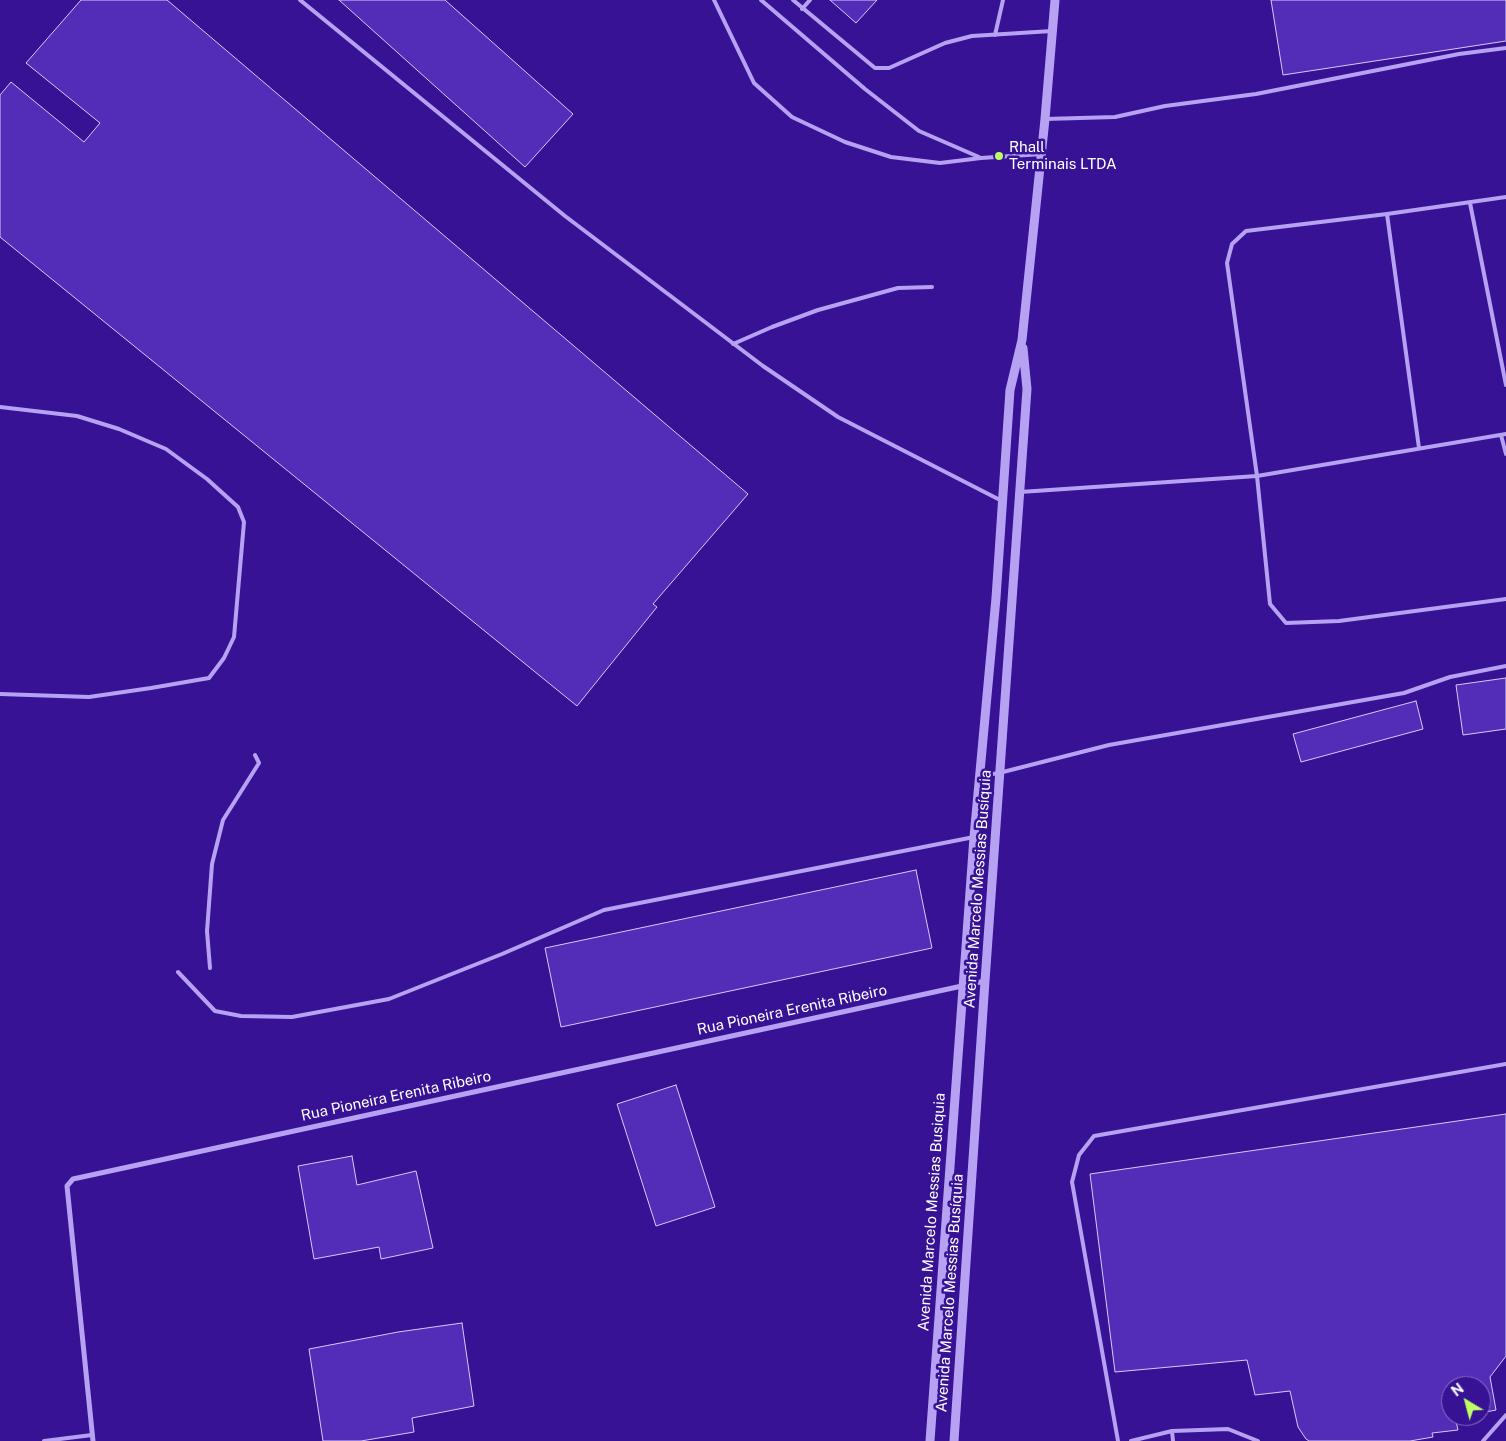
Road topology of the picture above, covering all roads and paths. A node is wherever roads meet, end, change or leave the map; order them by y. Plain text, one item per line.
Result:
1 (300, 0) edge
2 (714, 0) edge
3 (762, 0) edge
4 (793, 0) edge
5 (810, 0) edge
6 (1003, 0) edge
7 (1055, 0) edge
8 (802, 9) junction
9 (1052, 31) junction
10 (995, 35) junction
11 (1506, 48) edge
12 (1045, 119) junction
13 (1042, 154) junction
14 (981, 158) junction
15 (1506, 198) edge
16 (1470, 203) junction
17 (1387, 214) junction
18 (932, 287) dead end
19 (1022, 340) junction
20 (732, 344) junction
21 (1506, 385) edge
22 (0, 406) edge
23 (1504, 435) edge
24 (1419, 448) junction
25 (1506, 454) edge
26 (1257, 476) junction
27 (1020, 492) junction
28 (1003, 502) junction
29 (996, 598) junction
30 (1013, 598) junction
31 (1506, 599) edge
32 (1506, 666) edge
33 (0, 694) edge
34 (255, 755) dead end
35 (1000, 773) junction
36 (980, 776) junction
37 (974, 837) junction
38 (210, 968) dead end
39 (178, 972) dead end
40 (985, 981) junction
41 (963, 986) junction
42 (1506, 1064) edge
43 (1506, 1415) edge
44 (1172, 1431) junction
45 (93, 1438) edge
46 (44, 1441) edge
47 (930, 1441) edge
48 (954, 1441) edge
49 (1118, 1441) edge
50 (1131, 1441) edge
51 (1173, 1441) edge
52 (1258, 1441) edge
53 (1483, 1441) edge

1 - 20 lane
2 - 14 lane
3 - 14 lane
4 - 8 lane
5 - 8 lane
6 - 10 lane
7 - 9 street, Avenida Marcelo Messias Busíquia
8 - 10 lane
9 - 10 lane
9 - 12 street, Avenida Marcelo Messias Busíquia
11 - 12 lane
12 - 13 street, Avenida Marcelo Messias Busíquia
13 - 14 lane
13 - 19 street, Avenida Marcelo Messias Busíquia
15 - 16 lane
16 - 17 lane
16 - 21 lane
17 - 24 lane
17 - 26 lane
18 - 20 lane
19 - 27 street, Avenida Marcelo Messias Busíquia
19 - 28 street, Avenida Marcelo Messias Busíquia
20 - 28 lane
22 - 33 lane
23 - 24 lane
23 - 25 lane
24 - 26 lane
26 - 27 lane
26 - 31 lane
27 - 30 street, Avenida Marcelo Messias Busíquia
28 - 29 street, Avenida Marcelo Messias Busíquia
29 - 30 street
29 - 36 street, Avenida Marcelo Messias Busíquia
30 - 35 street, Avenida Marcelo Messias Busíquia
32 - 35 lane
34 - 38 lane
35 - 36 lane
35 - 40 street, Avenida Marcelo Messias Busíquia
36 - 37 street, Avenida Marcelo Messias Busíquia
37 - 39 lane
37 - 41 street, Avenida Marcelo Messias Busíquia
40 - 41 street, Rua Pioneira Erenita Ribeiro
40 - 48 street, Avenida Marcelo Messias Busíquia
41 - 45 street, Rua Pioneira Erenita Ribeiro
41 - 47 street, Avenida Marcelo Messias Busiquia
42 - 49 lane
43 - 53 lane
44 - 50 lane
44 - 51 lane
44 - 52 lane
45 - 46 lane

